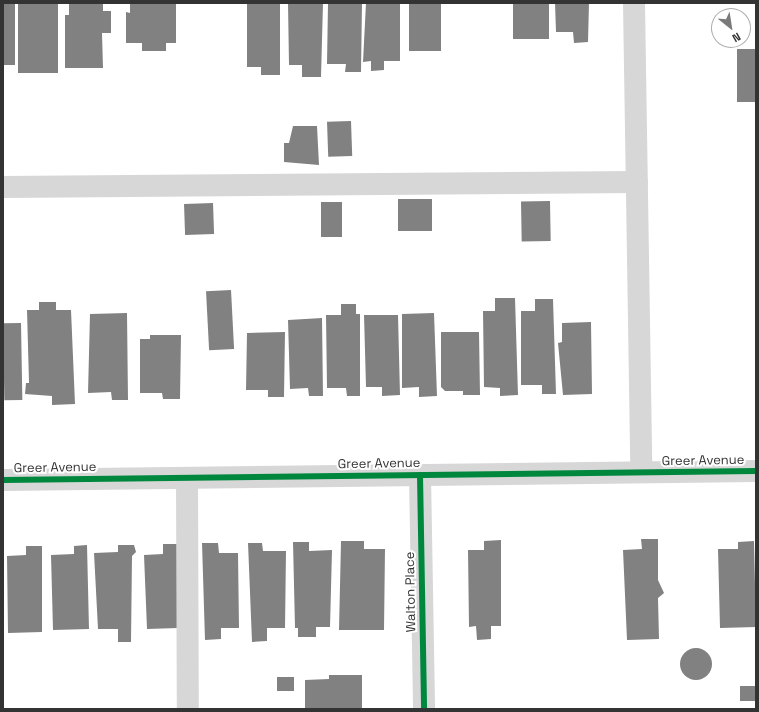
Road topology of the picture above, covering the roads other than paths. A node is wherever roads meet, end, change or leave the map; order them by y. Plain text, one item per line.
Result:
1 (634, 3) edge
2 (637, 182) junction
3 (3, 187) edge
4 (756, 471) edge
5 (641, 472) junction
6 (420, 475) junction
7 (187, 478) junction
8 (3, 480) edge
9 (188, 709) edge
10 (424, 709) edge

1 - 2 street
2 - 3 street
2 - 5 street
4 - 5 street, Greer Avenue
5 - 6 street, Greer Avenue
6 - 7 street, Greer Avenue
6 - 10 street, Walton Place
7 - 8 street, Greer Avenue
7 - 9 street

